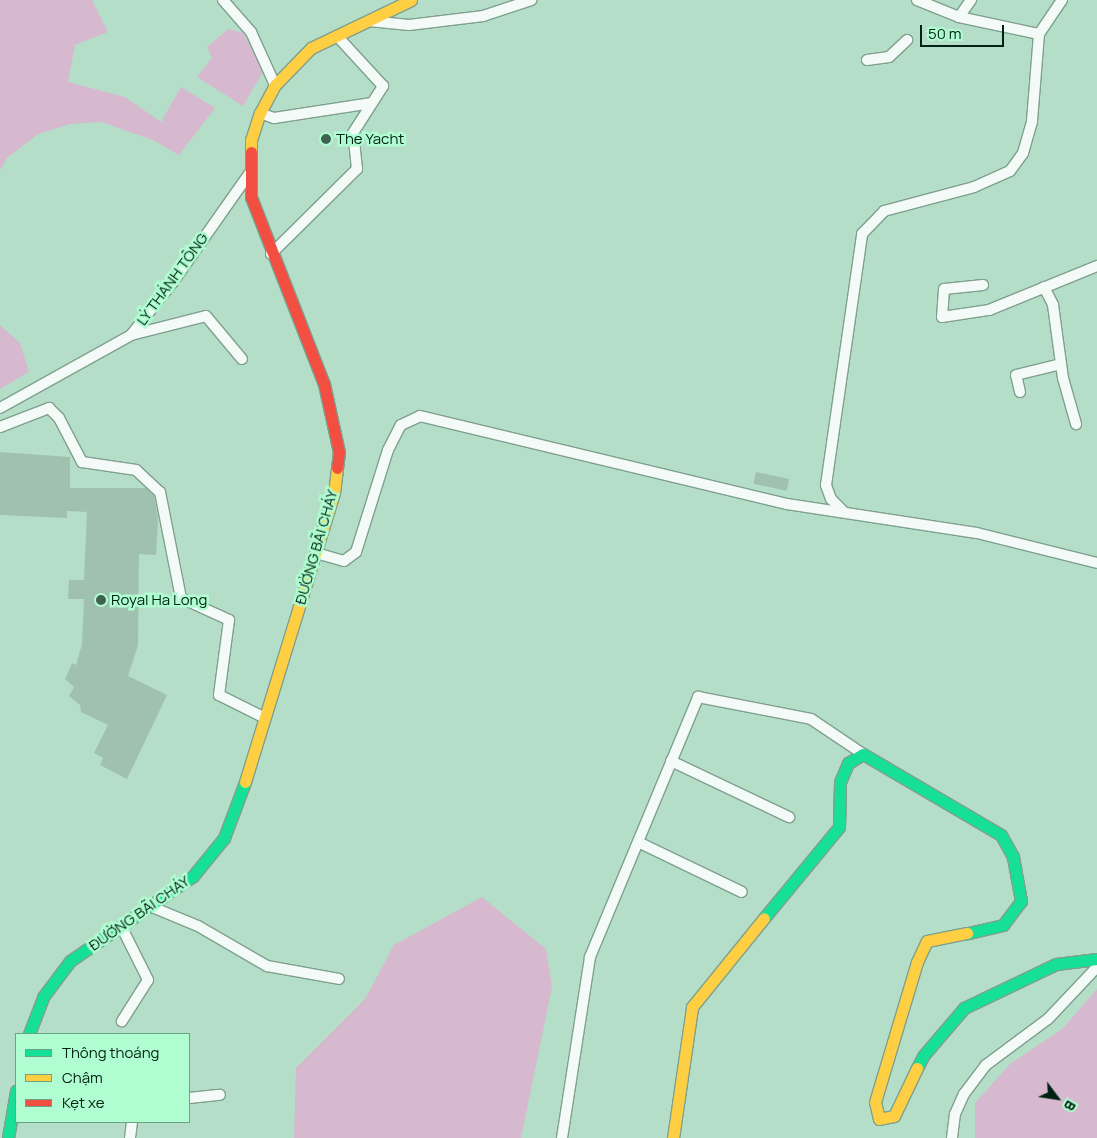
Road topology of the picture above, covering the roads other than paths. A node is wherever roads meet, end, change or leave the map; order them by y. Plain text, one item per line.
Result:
1 (223, 0) edge
2 (411, 0) edge
3 (531, 0) edge
4 (917, 0) edge
5 (971, 0) edge
6 (1062, 0) edge
7 (960, 17) junction
8 (368, 21) junction
9 (1039, 34) junction
10 (337, 36) junction
11 (907, 40) dead end
12 (867, 60) dead end
13 (275, 86) junction
14 (372, 103) junction
15 (260, 113) junction
16 (249, 174) junction
17 (272, 254) junction
18 (1097, 266) edge
19 (982, 285) dead end
20 (1044, 287) junction
21 (131, 335) junction
22 (242, 359) dead end
23 (1061, 364) junction
24 (1020, 392) dead end
25 (0, 408) edge
26 (1076, 424) dead end
27 (0, 427) edge
28 (844, 512) junction
29 (316, 553) junction
30 (1097, 563) edge
31 (265, 718) junction
32 (863, 754) junction
33 (672, 761) junction
34 (789, 817) dead end
35 (638, 842) junction
36 (742, 892) dead end
37 (152, 907) junction
38 (122, 928) junction
39 (1097, 959) edge
40 (1097, 967) edge
41 (339, 979) dead end
42 (122, 1021) dead end
43 (29, 1033) edge
44 (220, 1095) dead end
45 (15, 1097) edge
46 (190, 1098) edge
47 (132, 1123) edge
48 (8, 1138) edge
49 (130, 1138) edge
50 (562, 1138) edge
51 (673, 1138) edge
52 (952, 1138) edge

1 - 13 street
2 - 8 main road, ĐƯỜNG BÃI CHÁY
3 - 8 street
4 - 7 street
5 - 7 street
6 - 9 street
7 - 9 street
8 - 10 main road, ĐƯỜNG BÃI CHÁY
9 - 28 street
10 - 13 main road, ĐƯỜNG BÃI CHÁY
10 - 14 street
11 - 12 street
13 - 15 main road, ĐƯỜNG BÃI CHÁY
14 - 15 street
14 - 17 street
15 - 16 main road, ĐƯỜNG BÃI CHÁY
16 - 17 main road, ĐƯỜNG BÃI CHÁY
16 - 21 street, LÝ THÁNH TÔNG
17 - 29 main road, ĐƯỜNG BÃI CHÁY
18 - 20 street
19 - 20 street
20 - 23 street
21 - 22 street
21 - 25 street, LÝ THÁNH TÔNG
23 - 24 street
23 - 26 street
27 - 31 street
28 - 29 street
28 - 30 street
29 - 31 main road, ĐƯỜNG BÃI CHÁY
31 - 37 main road, ĐƯỜNG BÃI CHÁY
32 - 33 street
32 - 39 main road
32 - 51 main road
33 - 34 street
33 - 35 street
35 - 36 street
35 - 50 street
37 - 38 main road, ĐƯỜNG BÃI CHÁY
37 - 41 street
38 - 42 street
38 - 43 main road, ĐƯỜNG BÃI CHÁY
40 - 52 street
44 - 46 street
45 - 48 main road
47 - 49 street

